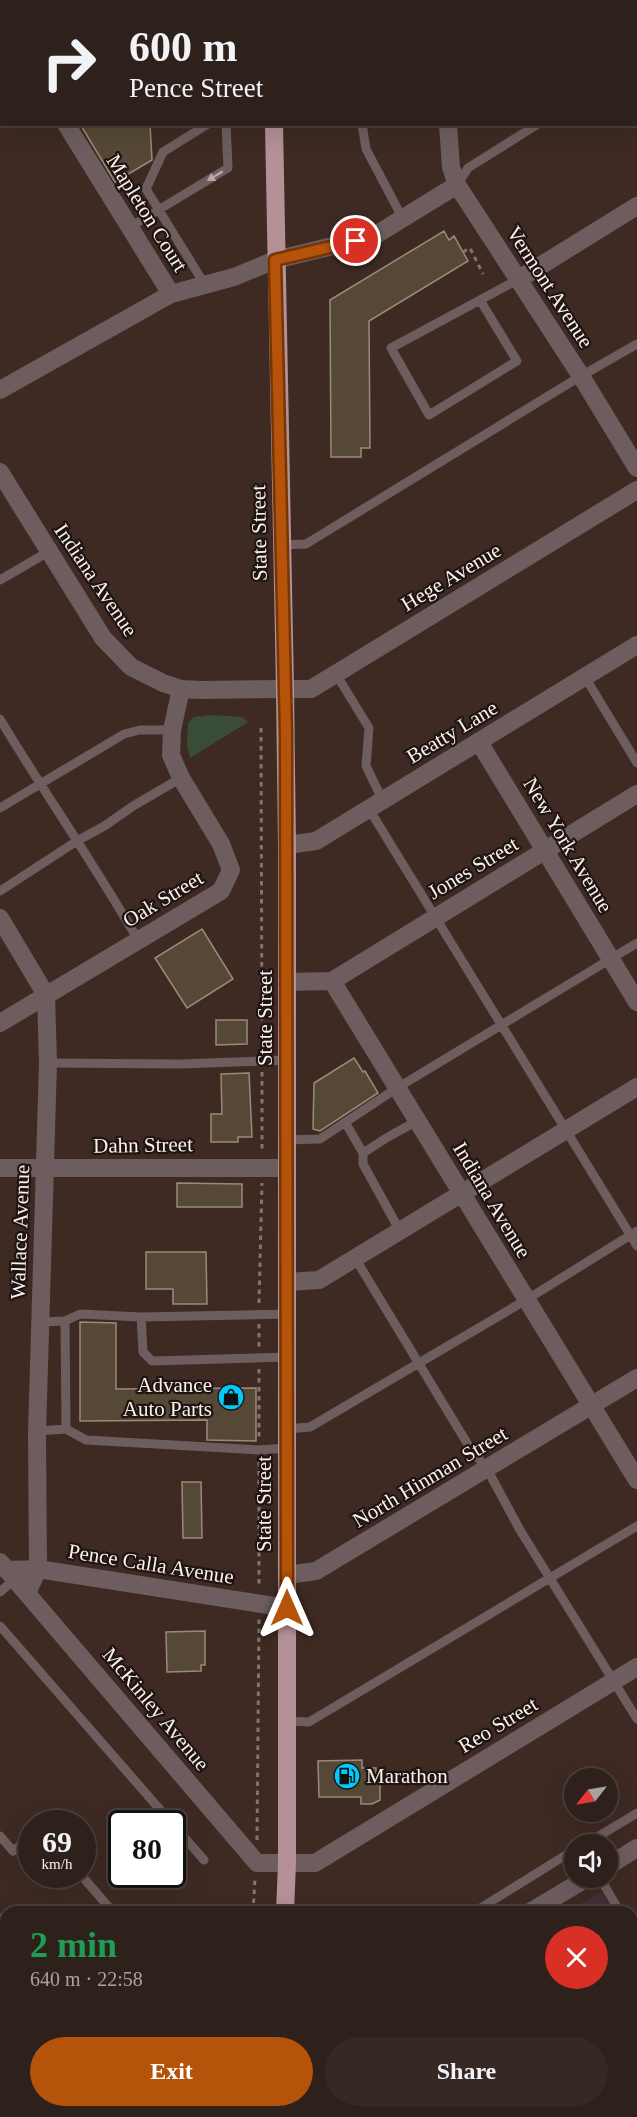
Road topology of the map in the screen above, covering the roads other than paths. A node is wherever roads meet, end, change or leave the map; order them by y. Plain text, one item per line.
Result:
1 (67, 126) edge
2 (205, 126) edge
3 (226, 126) edge
4 (274, 126) edge
5 (362, 126) edge
6 (448, 126) edge
7 (535, 126) edge
8 (457, 186) junction
9 (637, 206) edge
10 (159, 210) junction
11 (403, 219) junction
12 (130, 227) junction
13 (275, 260) junction
14 (519, 279) junction
15 (205, 285) junction
16 (171, 294) junction
17 (480, 300) junction
18 (637, 344) edge
19 (581, 376) junction
20 (0, 390) edge
21 (637, 468) edge
22 (0, 472) edge
23 (637, 490) edge
24 (282, 545) junction
25 (48, 552) junction
26 (0, 580) edge
27 (637, 645) edge
28 (336, 674) junction
29 (585, 677) junction
30 (181, 689) junction
31 (285, 689) junction
32 (0, 719) edge
33 (172, 730) junction
34 (478, 742) junction
35 (637, 763) edge
36 (181, 778) junction
37 (40, 785) junction
38 (637, 794) edge
39 (376, 805) junction
40 (0, 808) edge
41 (77, 841) junction
42 (287, 845) junction
43 (545, 851) junction
44 (0, 891) edge
45 (436, 917) junction
46 (0, 918) edge
47 (138, 940) junction
48 (637, 943) edge
49 (611, 959) junction
50 (332, 981) junction
51 (287, 982) junction
52 (46, 995) junction
53 (637, 1002) edge
54 (0, 1023) edge
55 (502, 1026) junction
56 (287, 1060) junction
57 (48, 1063) junction
58 (637, 1087) edge
59 (397, 1088) junction
60 (417, 1121) junction
61 (345, 1122) junction
62 (567, 1130) junction
63 (287, 1140) junction
64 (363, 1153) junction
65 (0, 1168) edge
66 (45, 1168) junction
67 (287, 1168) junction
68 (462, 1194) junction
69 (400, 1231) junction
70 (634, 1233) edge
71 (637, 1246) edge
72 (355, 1258) junction
73 (287, 1282) junction
74 (526, 1300) junction
75 (287, 1314) junction
76 (141, 1317) junction
77 (40, 1322) junction
78 (65, 1322) junction
79 (287, 1357) junction
80 (419, 1364) junction
81 (637, 1378) edge
82 (592, 1406) junction
83 (66, 1429) junction
84 (287, 1429) junction
85 (37, 1431) junction
86 (287, 1448) junction
87 (487, 1469) junction
88 (637, 1480) edge
89 (637, 1526) edge
90 (38, 1569) junction
91 (287, 1575) junction
92 (12, 1576) edge
93 (549, 1578) junction
94 (0, 1592) edge
95 (287, 1608) junction
96 (0, 1626) edge
97 (637, 1667) edge
98 (614, 1681) junction
99 (637, 1719) edge
100 (287, 1721) junction
101 (637, 1813) edge
102 (602, 1834) edge
103 (0, 1836) edge
104 (18, 1847) edge
105 (637, 1848) edge
106 (564, 1856) edge
107 (204, 1860) dead end
108 (618, 1860) edge
109 (287, 1863) junction
110 (92, 1888) edge
111 (570, 1888) edge
112 (606, 1888) edge
113 (108, 1906) edge
114 (285, 1906) edge
115 (484, 1906) edge
116 (540, 1906) edge
117 (616, 1906) edge

1 - 12 street, Mapleton Court
2 - 10 lane
3 -> 10 lane
4 - 13 highway, State Street
5 - 11 lane
6 - 8 street, Vermont Avenue
7 - 8 lane
8 - 11 street
8 - 14 street, Vermont Avenue
9 - 14 street
10 - 12 lane
10 - 15 lane
11 - 13 street
12 - 16 street, Mapleton Court
13 - 15 street
13 - 24 highway, State Street
14 - 17 lane
14 - 19 street, Vermont Avenue
15 - 16 street
16 - 20 street
17 - 17 lane
18 - 19 lane
19 - 21 street, Vermont Avenue
19 - 24 lane
22 - 25 street, Indiana Avenue
23 - 28 street, Hege Avenue
24 - 31 highway, State Street
25 - 26 lane
25 - 30 street, Indiana Avenue
27 - 29 street, Beatty Lane
28 - 31 street, Hege Avenue
28 - 39 lane
29 - 34 street, Beatty Lane
29 - 35 lane
30 - 31 street, Indiana Avenue
30 - 33 street, Oak Street
31 - 42 highway, State Street
32 - 37 lane
33 - 36 street, Oak Street
33 - 37 lane
34 - 39 street, Beatty Lane
34 - 43 street, New York Avenue
36 - 41 lane
36 - 47 street, Oak Street
37 - 40 lane
37 - 41 lane
38 - 43 street, Jones Street
39 - 42 street, Beatty Lane
39 - 45 lane
41 - 44 lane
41 - 47 lane
42 - 51 highway, State Street
43 - 45 street, Jones Street
43 - 49 street, New York Avenue
45 - 50 street, Jones Street
45 - 55 lane
46 - 52 street, Wallace Avenue
47 - 52 street, Oak Street
48 - 49 lane
49 - 53 street, New York Avenue
49 - 55 lane
50 - 51 street
50 - 59 street, Indiana Avenue
51 - 56 highway, State Street
52 - 54 street, Oak Street
52 - 57 street, Wallace Avenue
55 - 59 lane
55 - 62 lane
56 - 57 lane
56 - 63 highway, State Street
57 - 66 street, Wallace Avenue
58 - 62 street
59 - 60 street, Indiana Avenue
59 - 61 lane
60 - 64 lane
60 - 68 street, Indiana Avenue
61 - 63 lane
61 - 64 lane
62 - 68 street
62 - 70 lane
63 - 67 highway, State Street
64 - 69 lane
65 - 66 street, Dahn Street
66 - 67 street, Dahn Street
66 - 77 street, Wallace Avenue
67 - 73 highway, State Street
68 - 69 street
68 - 74 street, Indiana Avenue
69 - 72 street
70 - 71 lane
70 - 74 lane
72 - 73 street
72 - 80 lane
73 - 75 highway, State Street
74 - 80 lane
74 - 82 street, Indiana Avenue
75 - 76 lane
75 - 79 highway, State Street
76 - 78 lane
76 - 79 lane
77 - 78 lane
77 - 85 street, Wallace Avenue
78 - 83 lane
79 - 84 highway, State Street
80 - 84 lane
80 - 87 lane
81 - 82 street, North Hinman Street
82 - 87 street, North Hinman Street
82 - 88 street, Indiana Avenue
83 - 85 lane
83 - 86 lane
84 - 86 highway, State Street
85 - 90 street, Wallace Avenue
86 - 91 highway, State Street
87 - 91 street, North Hinman Street
87 - 93 lane
89 - 93 lane
90 - 92 street, Wallace Avenue
90 - 92 street, Pence Calla Avenue
90 - 95 street, Pence Calla Avenue
91 - 95 highway, State Street
92 - 94 lane
92 - 109 street, McKinley Avenue
93 - 98 lane
93 - 100 lane
95 - 100 highway, State Street
96 - 107 lane
97 - 98 street, Reo Street
98 - 99 lane
98 - 109 street, Reo Street
100 - 109 highway, State Street
101 - 102 lane
103 - 104 lane
105 - 108 street
106 - 115 lane
109 - 114 highway, State Street
110 - 113 lane
111 - 116 street
112 - 117 lane

